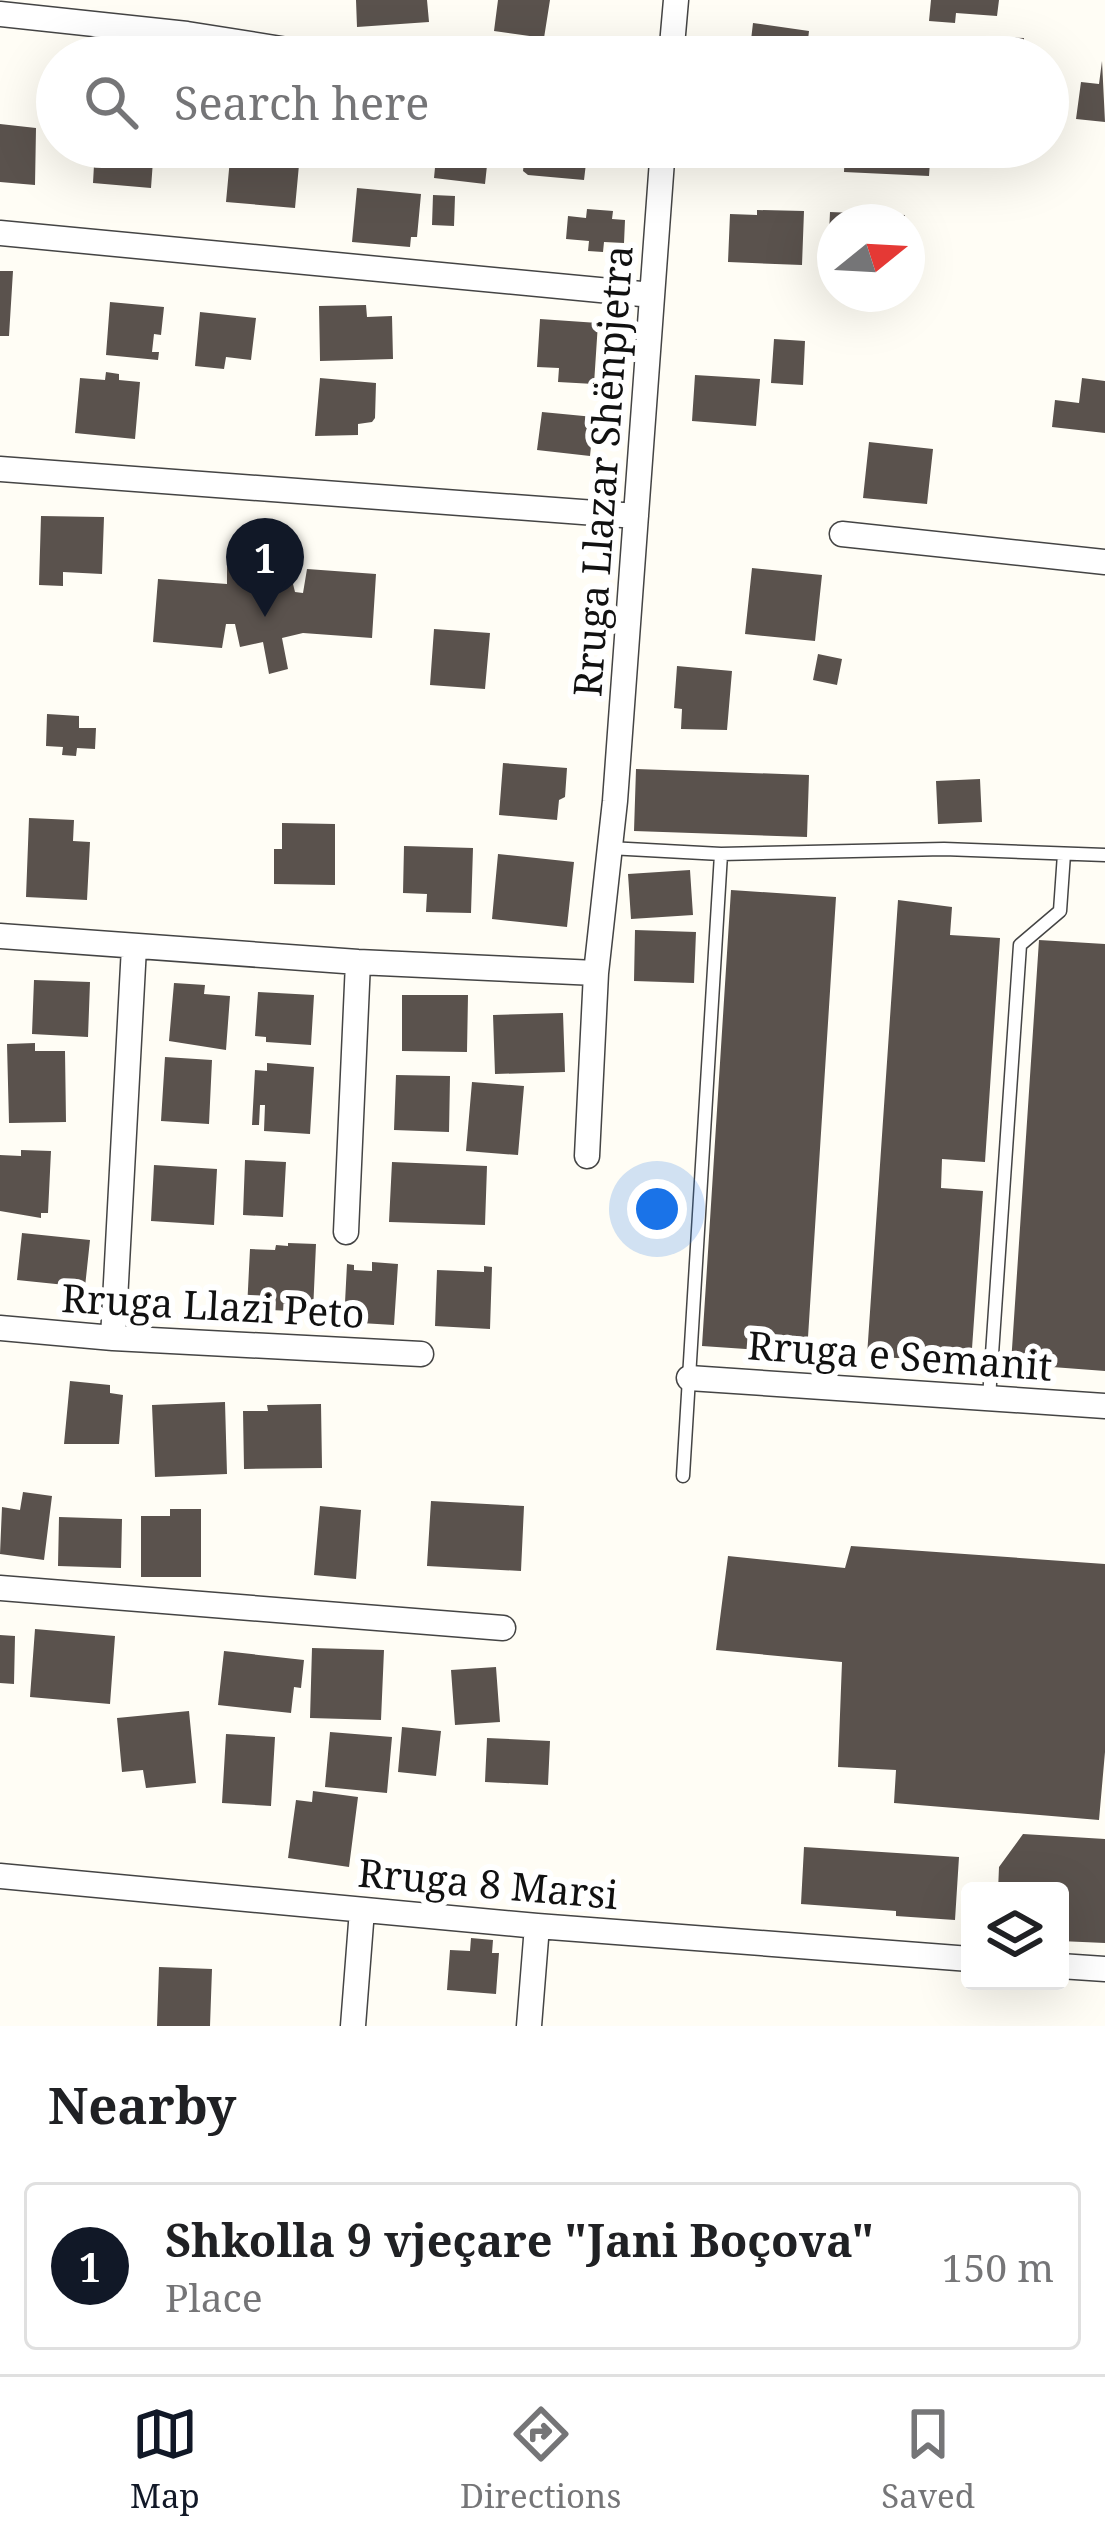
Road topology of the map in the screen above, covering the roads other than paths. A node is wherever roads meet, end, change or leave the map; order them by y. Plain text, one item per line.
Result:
1 (676, 0) edge
2 (0, 14) edge
3 (200, 36) edge
4 (673, 36) edge
5 (661, 168) edge
6 (0, 233) edge
7 (652, 295) junction
8 (0, 469) edge
9 (636, 517) junction
10 (842, 535) dead end
11 (1105, 562) edge
12 (608, 848) junction
13 (722, 854) junction
14 (1064, 854) junction
15 (1105, 855) edge
16 (0, 936) edge
17 (134, 947) junction
18 (358, 962) junction
19 (596, 974) junction
20 (587, 1156) dead end
21 (346, 1232) dead end
22 (0, 1328) edge
23 (113, 1338) junction
24 (421, 1354) dead end
25 (689, 1378) junction
26 (989, 1398) junction
27 (1105, 1406) edge
28 (683, 1475) dead end
29 (0, 1588) edge
30 (503, 1628) dead end
31 (0, 1876) edge
32 (362, 1910) junction
33 (537, 1925) junction
34 (961, 1958) edge
35 (1069, 1967) edge
36 (1105, 1969) edge
37 (353, 2026) edge
38 (529, 2026) edge

1 - 4 street
2 - 3 street
5 - 7 street, Rruga Llazar Shënpjetra
6 - 7 street
7 - 9 street, Rruga Llazar Shënpjetra
8 - 9 street
9 - 12 street, Rruga Llazar Shënpjetra
10 - 11 street
12 - 13 lane
12 - 19 street, Rruga Llazar Shënpjetra
13 - 14 lane
13 - 25 lane
14 - 15 lane
14 - 26 lane
16 - 17 street
17 - 18 street
17 - 23 street
18 - 19 street
18 - 21 street
19 - 20 street, Rruga Llazar Shënpjetra
22 - 23 street, Rruga Llazi Peto
23 - 24 street, Rruga Llazi Peto
25 - 26 street, Rruga e Semanit
25 - 28 lane
26 - 27 street, Rruga e Semanit
29 - 30 street
31 - 32 street, Rruga 8 Marsi
32 - 33 street, Rruga 8 Marsi
32 - 37 street
33 - 34 street, Rruga 8 Marsi
33 - 38 street
35 - 36 street

